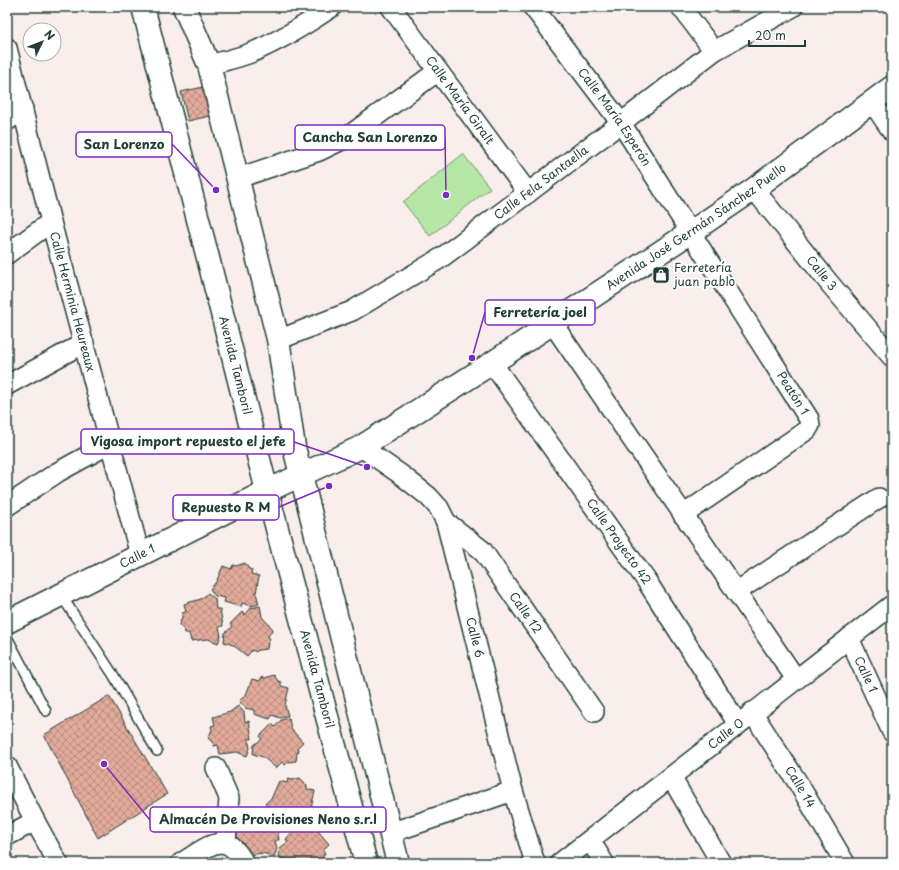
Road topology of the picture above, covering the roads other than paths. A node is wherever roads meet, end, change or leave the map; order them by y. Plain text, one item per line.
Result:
1 (143, 7) edge
2 (184, 7) edge
3 (332, 7) edge
4 (391, 7) edge
5 (533, 7) edge
6 (681, 7) edge
7 (793, 7) edge
8 (7, 48) edge
9 (714, 51) junction
10 (209, 65) junction
11 (438, 71) junction
12 (892, 87) edge
13 (872, 102) junction
14 (23, 109) junction
15 (7, 121) edge
16 (621, 123) junction
17 (892, 131) edge
18 (238, 178) junction
19 (754, 189) junction
20 (528, 193) junction
21 (51, 222) junction
22 (691, 232) junction
23 (7, 254) edge
24 (553, 324) junction
25 (278, 339) junction
26 (84, 343) junction
27 (892, 357) edge
28 (492, 364) junction
29 (7, 385) edge
30 (111, 443) junction
31 (361, 447) junction
32 (301, 475) junction
33 (267, 491) junction
34 (879, 498) dead end
35 (7, 506) edge
36 (683, 515) junction
37 (446, 522) junction
38 (140, 554) junction
39 (736, 592) junction
40 (61, 595) junction
41 (892, 605) edge
42 (7, 622) edge
43 (7, 637) edge
44 (849, 638) junction
45 (796, 679) junction
46 (46, 711) dead end
47 (594, 712) dead end
48 (745, 718) junction
49 (892, 732) edge
50 (156, 751) dead end
51 (7, 766) edge
52 (216, 768) dead end
53 (671, 777) junction
54 (513, 791) junction
55 (35, 821) junction
56 (390, 832) junction
57 (7, 836) edge
58 (590, 840) junction
59 (226, 843) junction
60 (394, 862) edge
61 (58, 863) edge
62 (181, 863) edge
63 (244, 863) edge
64 (366, 863) edge
65 (535, 863) edge
66 (560, 863) edge
67 (604, 863) edge
68 (721, 863) edge
69 (845, 863) edge

1 - 33 main road, Avenida Tamboril
2 - 10 main road
3 - 10 street
4 - 11 street, Calle María Giralt
5 - 16 street, Calle María Esperón
6 - 9 street
7 - 9 street, Calle Fela Santaella
8 - 14 street, Calle Herminia Heureaux
9 - 16 street, Calle Fela Santaella
10 - 18 main road
11 - 18 street
11 - 20 street, Calle María Giralt
12 - 13 main road, Avenida José Germán Sánchez Puello
13 - 17 street
13 - 19 main road, Avenida José Germán Sánchez Puello
14 - 15 street
14 - 21 street, Calle Herminia Heureaux
16 - 20 street, Calle Fela Santaella
16 - 22 street, Calle María Esperón
18 - 25 main road
19 - 22 main road, Avenida José Germán Sánchez Puello
19 - 27 street, Calle 3
20 - 25 street, Calle Fela Santaella
21 - 23 street
21 - 26 street, Calle Herminia Heureaux
22 - 24 main road, Avenida José Germán Sánchez Puello
22 - 36 street, Peatón 1
24 - 28 main road, Avenida José Germán Sánchez Puello
24 - 36 street
25 - 32 main road
26 - 29 street
26 - 30 street, Calle Herminia Heureaux
28 - 31 main road, Avenida José Germán Sánchez Puello
28 - 48 street, Calle Proyecto 42
30 - 35 street
30 - 38 street, Calle Herminia Heureaux
31 - 32 main road, Avenida José Germán Sánchez Puello
31 - 37 street, Calle 6
32 - 33 main road, Avenida José Germán Sánchez Puello
32 - 56 main road
33 - 38 main road, Calle 1
33 - 64 main road, Avenida Tamboril
34 - 39 street
36 - 39 street
37 - 47 street, Calle 12
37 - 54 street, Calle 6
38 - 40 main road, Calle 1
39 - 45 street
40 - 42 main road, Calle 1
40 - 50 lane
41 - 44 street, Calle 0
43 - 46 lane
44 - 45 street, Calle 0
44 - 49 street, Calle 1
45 - 48 street, Calle 0
48 - 53 street, Calle 0
48 - 69 street, Calle 14
51 - 55 street
52 - 59 street
53 - 58 street, Calle 0
53 - 68 street
54 - 56 street
54 - 65 street, Calle 6
55 - 57 street
55 - 61 street
56 - 60 main road
58 - 66 street, Calle 0
58 - 67 street
59 - 62 street
59 - 63 street

